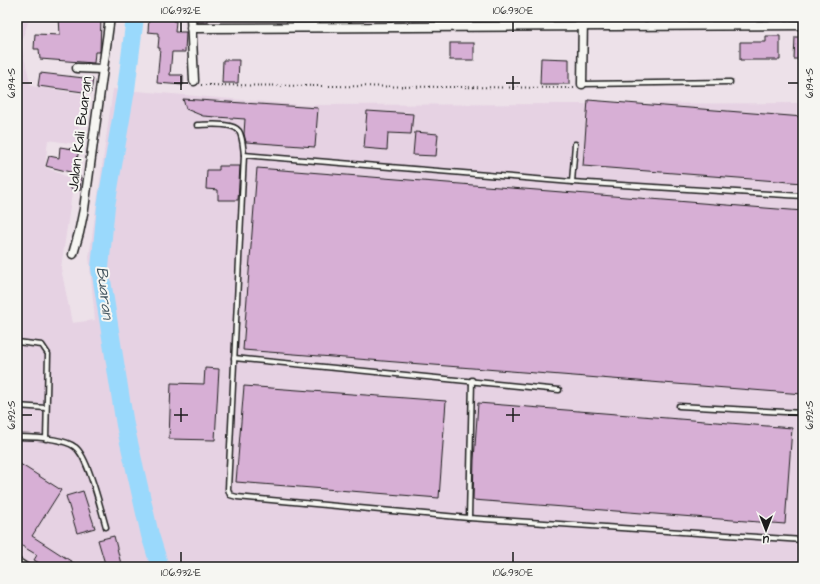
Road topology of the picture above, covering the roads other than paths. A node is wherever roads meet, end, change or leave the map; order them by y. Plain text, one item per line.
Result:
1 (110, 17) edge
2 (190, 17) edge
3 (583, 17) edge
4 (802, 22) edge
5 (583, 26) junction
6 (191, 28) junction
7 (77, 68) dead end
8 (102, 69) junction
9 (194, 81) road end
10 (730, 82) dead end
11 (582, 84) joint
12 (197, 125) dead end
13 (574, 144) dead end
14 (244, 155) junction
15 (572, 182) junction
16 (803, 196) edge
17 (73, 254) dead end
18 (17, 342) edge
19 (234, 358) junction
20 (472, 380) junction
21 (559, 390) dead end
22 (17, 406) edge
23 (679, 406) dead end
24 (46, 408) junction
25 (803, 414) edge
26 (17, 437) edge
27 (46, 438) junction
28 (469, 518) junction
29 (106, 527) dead end
30 (803, 540) edge
31 (17, 560) edge
32 (28, 567) edge

1 - 8 street, Jalan Kali Buaran
2 - 6 street
3 - 5 street
4 - 5 street
5 - 6 street
5 - 11 street
6 - 9 street
7 - 8 street
8 - 17 street, Jalan Kali Buaran
10 - 11 lane
12 - 14 lane
13 - 15 lane
14 - 15 lane
14 - 19 lane
15 - 16 lane
18 - 24 lane
19 - 20 lane
19 - 28 lane
20 - 21 lane
20 - 28 lane
22 - 24 lane
23 - 25 lane
24 - 27 lane
26 - 27 lane
27 - 29 lane
28 - 30 lane
31 - 32 lane

